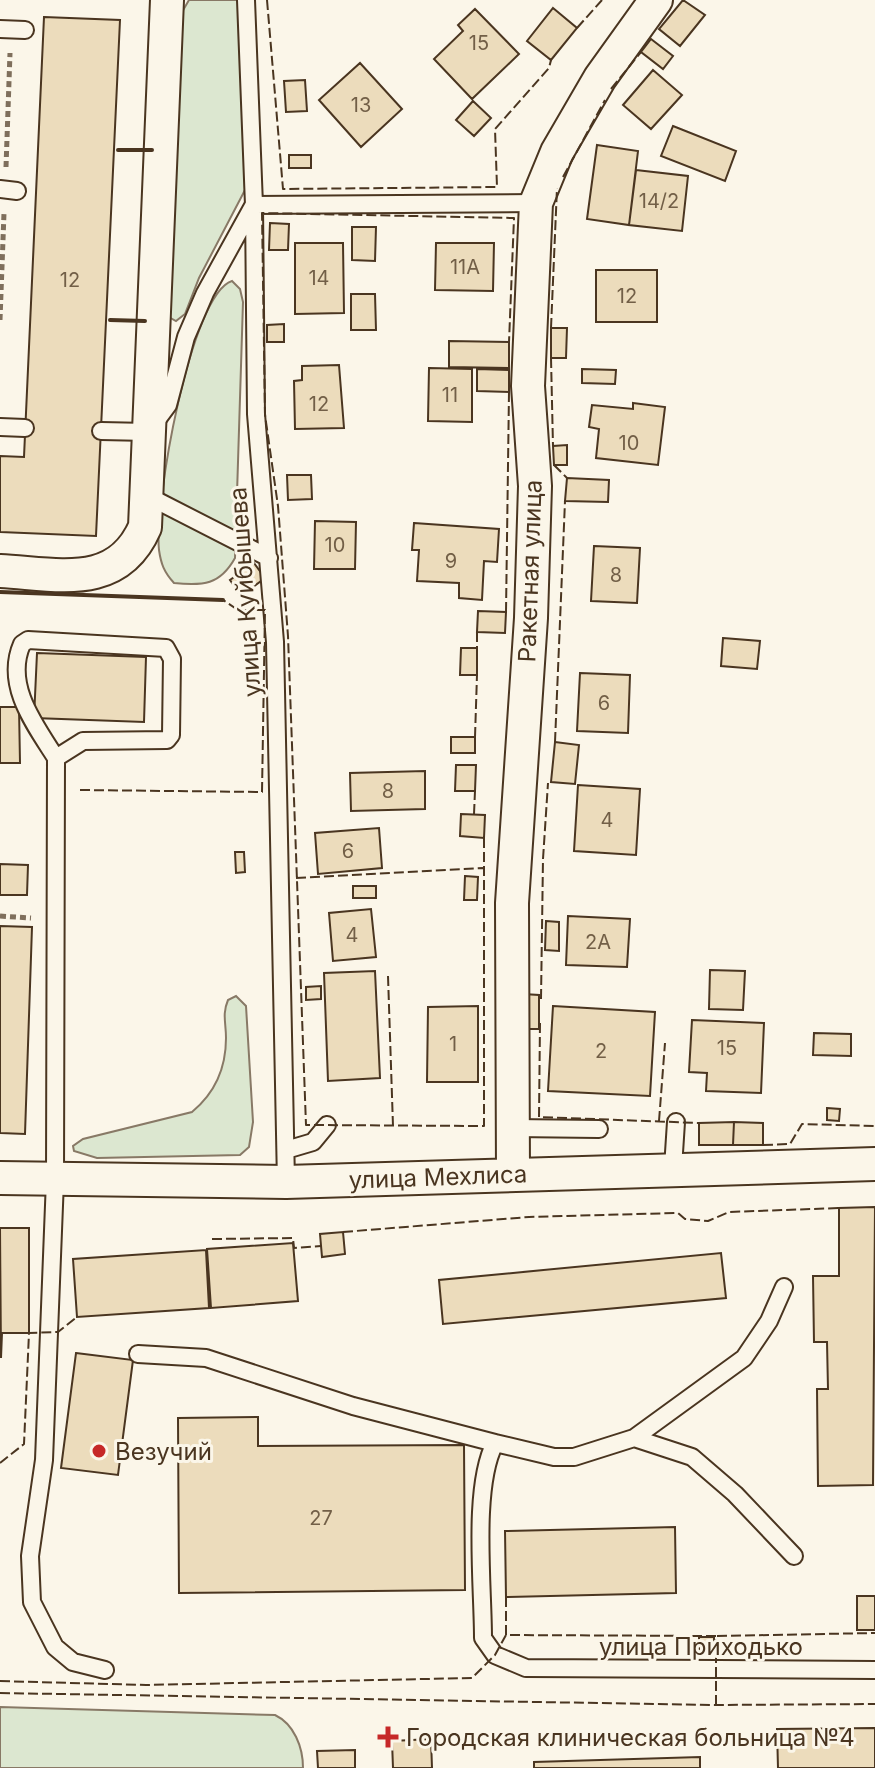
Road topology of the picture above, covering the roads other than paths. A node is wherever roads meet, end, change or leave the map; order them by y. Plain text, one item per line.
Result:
1 (167, 0) edge
2 (246, 0) edge
3 (656, 0) edge
4 (0, 29) edge
5 (25, 30) dead end
6 (536, 203) junction
7 (254, 205) junction
8 (0, 427) edge
9 (25, 428) dead end
10 (101, 431) dead end
11 (148, 432) junction
12 (146, 495) junction
13 (269, 558) junction
14 (0, 571) edge
15 (56, 758) junction
16 (676, 1122) dead end
17 (327, 1125) dead end
18 (513, 1128) junction
19 (599, 1129) dead end
20 (875, 1164) edge
21 (286, 1166) junction
22 (673, 1168) junction
23 (513, 1175) junction
24 (0, 1178) edge
25 (55, 1180) junction
26 (784, 1287) dead end
27 (138, 1354) dead end
28 (634, 1438) junction
29 (495, 1443) junction
30 (794, 1556) dead end
31 (105, 1670) dead end
32 (875, 1670) edge

1 - 11 street
2 - 7 lane, улица Куйбышева
3 - 6 street, Ракетная улица
4 - 5 lane
6 - 7 lane
6 - 18 street, Ракетная улица
7 - 11 lane
7 - 13 lane, улица Куйбышева
8 - 9 lane
10 - 11 lane
11 - 12 street
12 - 13 lane
12 - 14 street
13 - 21 lane, улица Куйбышева
15 - 15 lane
15 - 25 lane
16 - 22 lane
17 - 21 lane
18 - 19 lane
18 - 23 street, Ракетная улица
20 - 22 street, улица Мехлиса
21 - 23 street, улица Мехлиса
21 - 25 street, улица Мехлиса
22 - 23 street, улица Мехлиса
24 - 25 street, улица Мехлиса
25 - 31 lane
26 - 28 lane
27 - 29 lane
28 - 29 lane
28 - 30 lane
29 - 32 lane, улица Приходько

